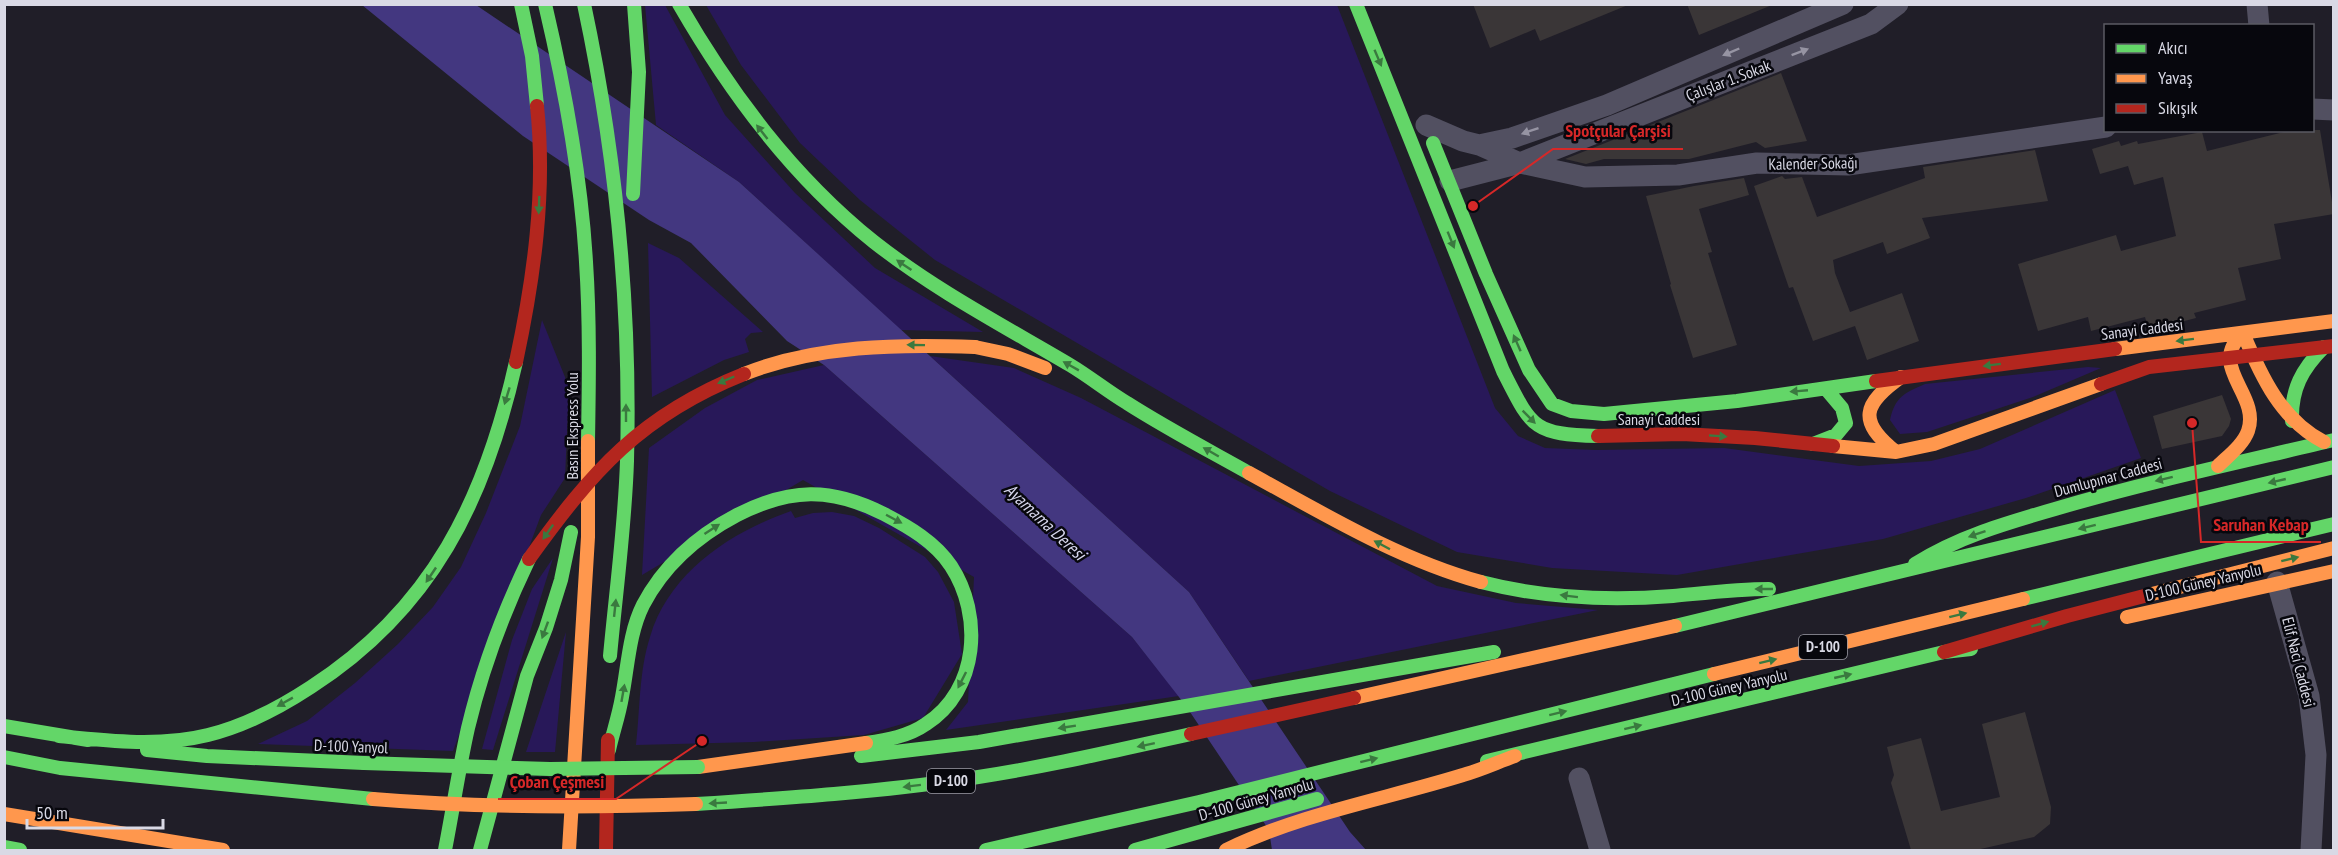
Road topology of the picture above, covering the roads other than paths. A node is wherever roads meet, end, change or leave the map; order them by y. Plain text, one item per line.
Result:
1 (545, 4) edge
2 (584, 4) edge
3 (634, 4) edge
4 (680, 4) edge
5 (1356, 4) edge
6 (1843, 4) edge
7 (1898, 4) edge
8 (2257, 4) edge
9 (522, 8) edge
10 (2259, 24) edge
11 (2314, 109) edge
12 (2334, 110) edge
13 (1423, 119) joint
14 (2104, 127) edge
15 (1479, 145) junction
16 (1520, 163) junction
17 (1450, 181) junction
18 (633, 204) dead end
19 (2334, 321) edge
20 (2244, 333) junction
21 (2329, 346) edge
22 (2252, 355) junction
23 (2228, 358) junction
24 (1901, 377) junction
25 (1826, 389) junction
26 (1119, 399) junction
27 (588, 409) junction
28 (2292, 421) junction
29 (2329, 441) edge
30 (1813, 444) junction
31 (1896, 452) junction
32 (2218, 466) junction
33 (2334, 467) edge
34 (2334, 524) edge
35 (2334, 548) edge
36 (2334, 571) edge
37 (1901, 573) junction
38 (2277, 582) junction
39 (1822, 591) junction
40 (2115, 620) dead end
41 (2069, 630) dead end
42 (1628, 637) junction
43 (1944, 652) junction
44 (610, 668) dead end
45 (607, 701) dead end
46 (4, 726) edge
47 (59, 736) junction
48 (609, 750) junction
49 (1515, 756) junction
50 (4, 757) edge
51 (698, 767) junction
52 (1578, 778) dead end
53 (1398, 779) dead end
54 (1327, 797) dead end
55 (4, 814) edge
56 (4, 847) edge
57 (20, 850) edge
58 (223, 850) edge
59 (445, 850) edge
60 (480, 850) edge
61 (569, 850) edge
62 (606, 850) edge
63 (986, 850) edge
64 (1135, 850) edge
65 (1226, 850) edge
66 (1600, 850) edge
67 (2311, 850) edge

1 - 27 main road, Basın Ekspress Yolu
44 -> 2 main road
3 - 18 main road
26 -> 4 main road
5 -> 30 main road, Sanayi Caddesi
6 -> 15 street
16 -> 7 street, Çalışlar 1. Sokak
8 - 10 street
9 -> 47 main road
11 - 12 street
13 - 15 street, Kalender Sokağı
13 - 17 main road, Sanayi Caddesi
14 - 16 street, Kalender Sokağı
15 - 16 street, Kalender Sokağı
16 - 17 street, Çalışlar 1. Sokak
25 -> 17 main road, Sanayi Caddesi
19 - 20 main road, Sanayi Caddesi
20 - 22 main road
20 - 23 main road
20 -> 24 main road, Sanayi Caddesi
21 - 22 main road, Sanayi Caddesi
21 - 28 main road
22 - 23 main road, Sanayi Caddesi
22 - 28 main road
23 - 31 main road, Sanayi Caddesi
23 - 32 main road
24 - 25 main road, Sanayi Caddesi
24 - 31 main road
25 - 30 main road
39 -> 26 main road
26 -> 59 main road, bridge
27 -> 60 main road
27 - 61 main road, Basın Ekspress Yolu
28 - 29 main road
29 - 32 main road, Dumlupınar Caddesi
30 - 31 main road, Sanayi Caddesi
32 -> 37 main road, Dumlupınar Caddesi
33 -> 37 main road, D-100
63 -> 34 main road, D-100
43 -> 35 main road
36 - 38 main road, D-100 Güney Yanyolu
37 - 39 main road, D-100
38 - 40 main road, D-100 Güney Yanyolu
38 - 67 street, Elif Naci Caddesi
39 - 42 main road, D-100
41 - 43 main road, D-100 Güney Yanyolu
42 -> 50 main road, D-100, bridge
42 -> 51 main road
49 -> 43 main road, D-100 Güney Yanyolu
45 - 48 main road
46 - 47 main road, D-100 Yanyol
47 - 51 main road, D-100 Yanyol, bridge
48 -> 51 main road
48 - 62 main road
49 - 53 main road, D-100 Güney Yanyolu
49 - 65 main road
52 - 66 street
54 - 64 main road, D-100 Güney Yanyolu
55 - 58 main road
56 - 57 main road

